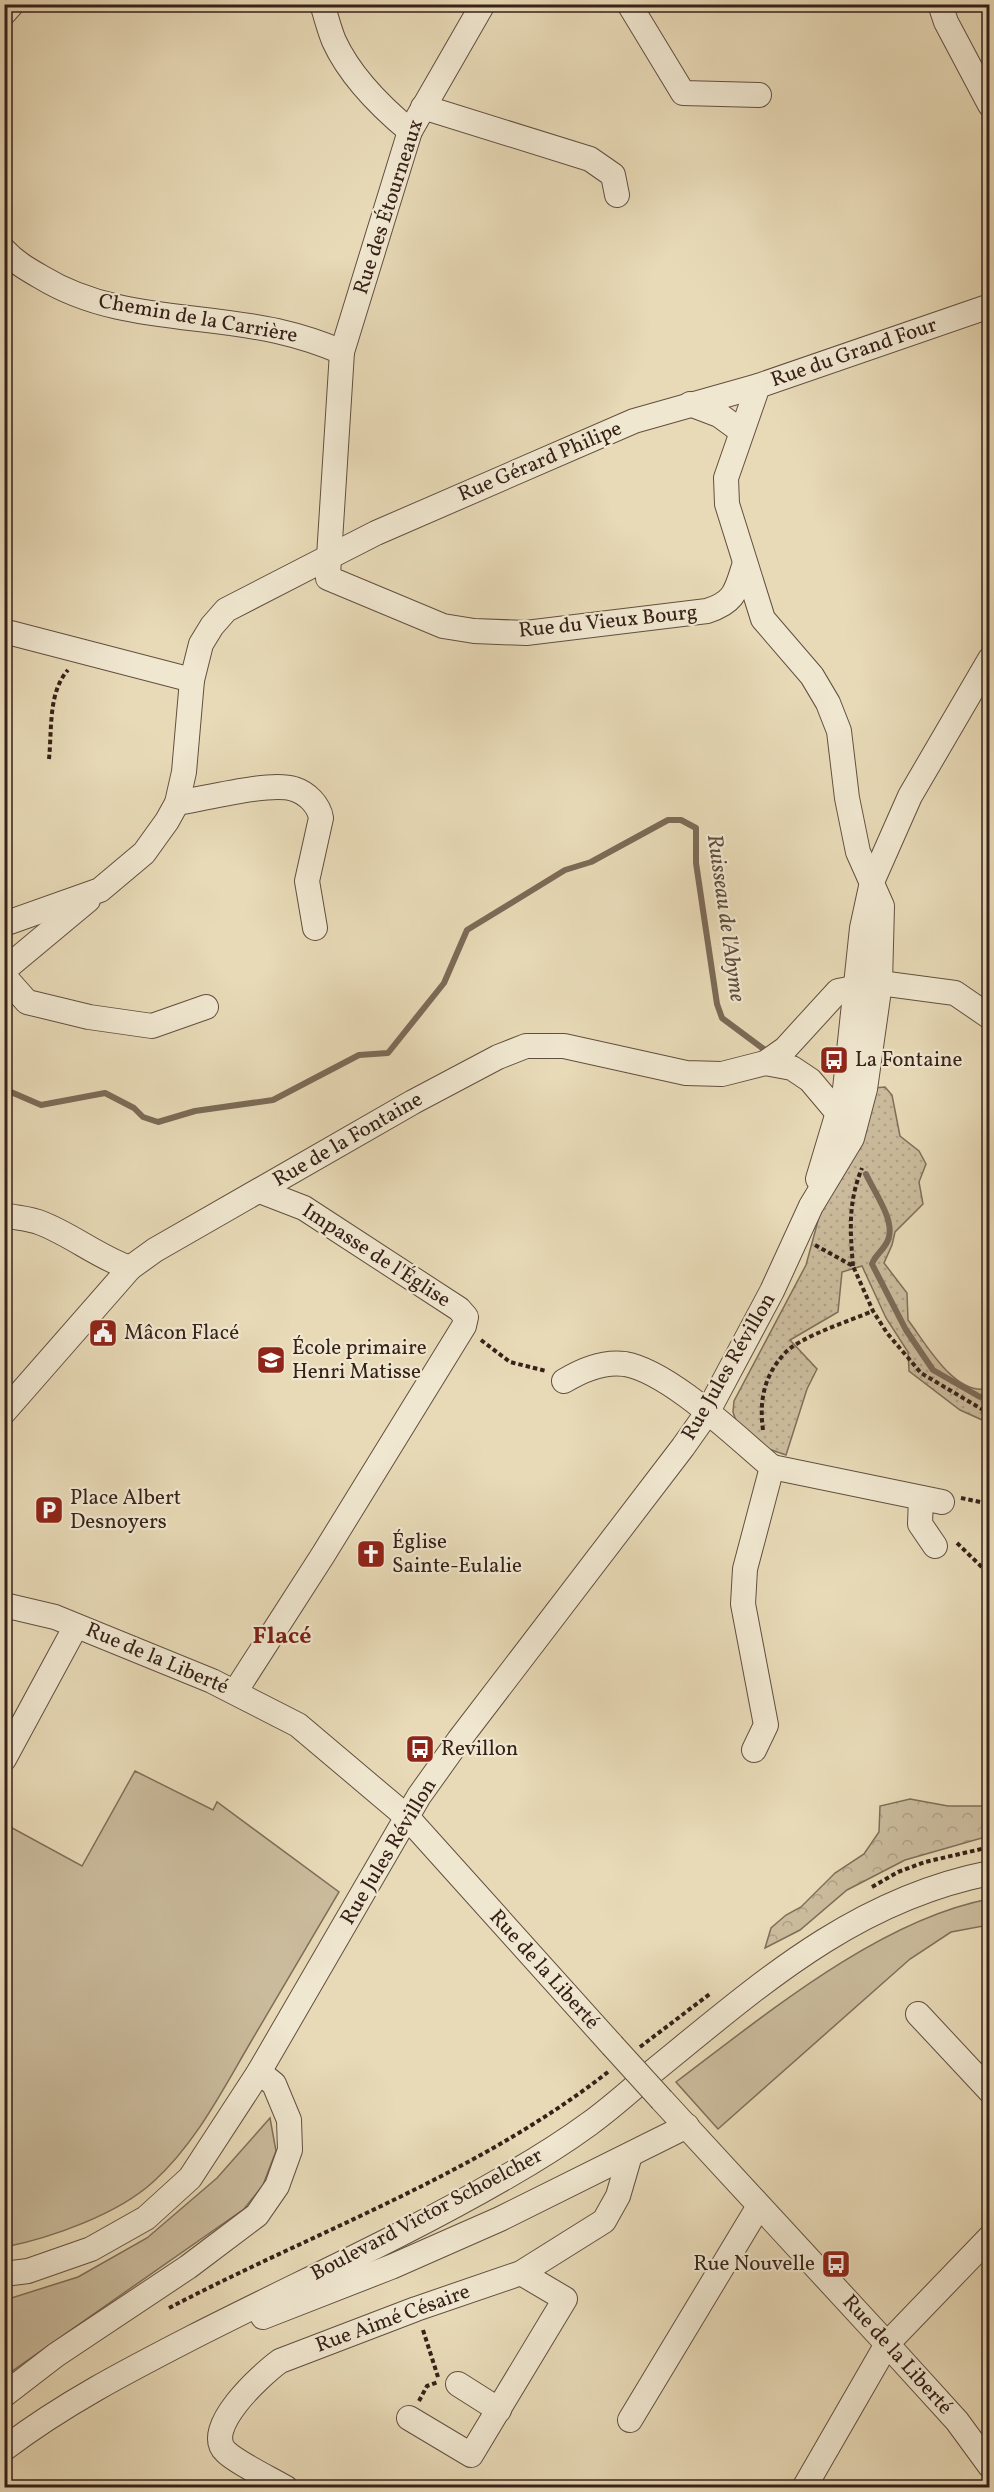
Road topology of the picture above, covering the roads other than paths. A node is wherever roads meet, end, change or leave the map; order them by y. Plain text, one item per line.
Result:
1 (12, 4) edge
2 (322, 4) edge
3 (483, 4) edge
4 (629, 4) edge
5 (940, 4) edge
6 (4, 13) edge
7 (759, 95) dead end
8 (990, 105) edge
9 (423, 107) junction
10 (410, 131) junction
11 (617, 195) dead end
12 (4, 250) edge
13 (990, 306) edge
14 (342, 352) junction
15 (758, 386) junction
16 (690, 404) junction
17 (741, 431) junction
18 (329, 556) junction
19 (746, 563) junction
20 (11, 633) dead end
21 (990, 659) edge
22 (192, 680) junction
23 (177, 803) junction
24 (872, 882) junction
25 (100, 890) junction
26 (4, 924) edge
27 (315, 928) dead end
28 (4, 970) edge
29 (4, 976) edge
30 (880, 983) junction
31 (855, 987) junction
32 (206, 1007) dead end
33 (990, 1017) edge
34 (765, 1063) junction
35 (837, 1112) junction
36 (260, 1191) junction
37 (811, 1206) junction
38 (4, 1215) edge
39 (130, 1268) junction
40 (567, 1379) road end
41 (4, 1412) edge
42 (707, 1413) junction
43 (772, 1467) junction
44 (934, 1546) dead end
45 (4, 1605) edge
46 (76, 1626) junction
47 (235, 1692) junction
48 (754, 1750) dead end
49 (4, 1759) edge
50 (407, 1817) junction
51 (990, 1873) edge
52 (918, 2014) dead end
53 (259, 2072) junction
54 (990, 2091) edge
55 (687, 2126) junction
56 (630, 2155) junction
57 (759, 2206) junction
58 (990, 2237) edge
59 (520, 2273) junction
60 (4, 2274) edge
61 (887, 2344) junction
62 (133, 2368) junction
63 (458, 2384) dead end
64 (4, 2395) edge
65 (499, 2410) junction
66 (409, 2418) road end
67 (630, 2420) dead end
68 (4, 2449) edge
69 (990, 2466) edge
70 (286, 2487) edge
71 (804, 2487) edge

1 - 6 street
2 - 10 street
3 - 9 street, Rue des Étourneaux
4 - 7 street
5 - 8 street
9 - 10 street, Rue des Étourneaux
9 - 11 street
10 - 14 street, Rue des Étourneaux
12 - 14 street, Chemin de la Carrière
13 - 15 street, Rue du Grand Four
14 - 18 street
15 - 16 street, Rue Gérard Philipe
15 - 17 street, Rue du Grand Four
16 - 17 street
16 - 18 street, Rue Gérard Philipe
17 - 19 street, Rue du Grand Four
18 - 19 street, Rue du Vieux Bourg
18 - 22 street
19 - 24 street, Rue du Grand Four
20 - 22 street
21 - 24 street
22 - 23 street
23 - 25 street
23 - 27 street
24 - 30 street, Rue Jules Révillon
24 - 31 street, Rue Jules Révillon
25 - 26 street
25 - 28 street
29 - 32 street
30 - 31 street, Rue de la Fontaine
30 - 33 street, Rue de la Fontaine
30 - 37 street, Rue Jules Révillon
31 - 34 street, Rue de la Fontaine
31 - 35 street, Rue Jules Révillon
34 - 35 street, Rue de la Fontaine
34 - 36 street, Rue de la Fontaine
35 - 37 street, Rue Jules Révillon
36 - 39 street, Rue de la Fontaine
36 - 47 street, Impasse de l'Église
37 - 42 street, Rue Jules Révillon
38 - 39 street
39 - 41 street, Rue de la Fontaine
40 - 42 street
42 - 43 street
42 - 50 street, Rue Jules Révillon
43 - 44 street
43 - 48 street
45 - 46 street, Rue de la Liberté
46 - 47 street, Rue de la Liberté
46 - 49 street
47 - 50 street, Rue de la Liberté
50 - 53 street, Rue Jules Révillon
50 - 55 street, Rue de la Liberté, bridge
51 - 62 street, Boulevard Victor Schoelcher
52 - 54 street
53 - 60 street, Rue Jules Révillon
53 - 64 street
55 - 56 street
55 - 57 street, Rue de la Liberté
56 - 59 street, Rue Aimé Césaire
56 - 62 street
57 - 61 street, Rue de la Liberté
57 - 67 street
58 - 61 street
59 - 65 street
59 - 70 street, Rue Aimé Césaire
61 - 69 street, Rue de la Liberté
61 - 71 street
62 - 68 street, Boulevard Victor Schoelcher
63 - 65 street
65 - 66 street

